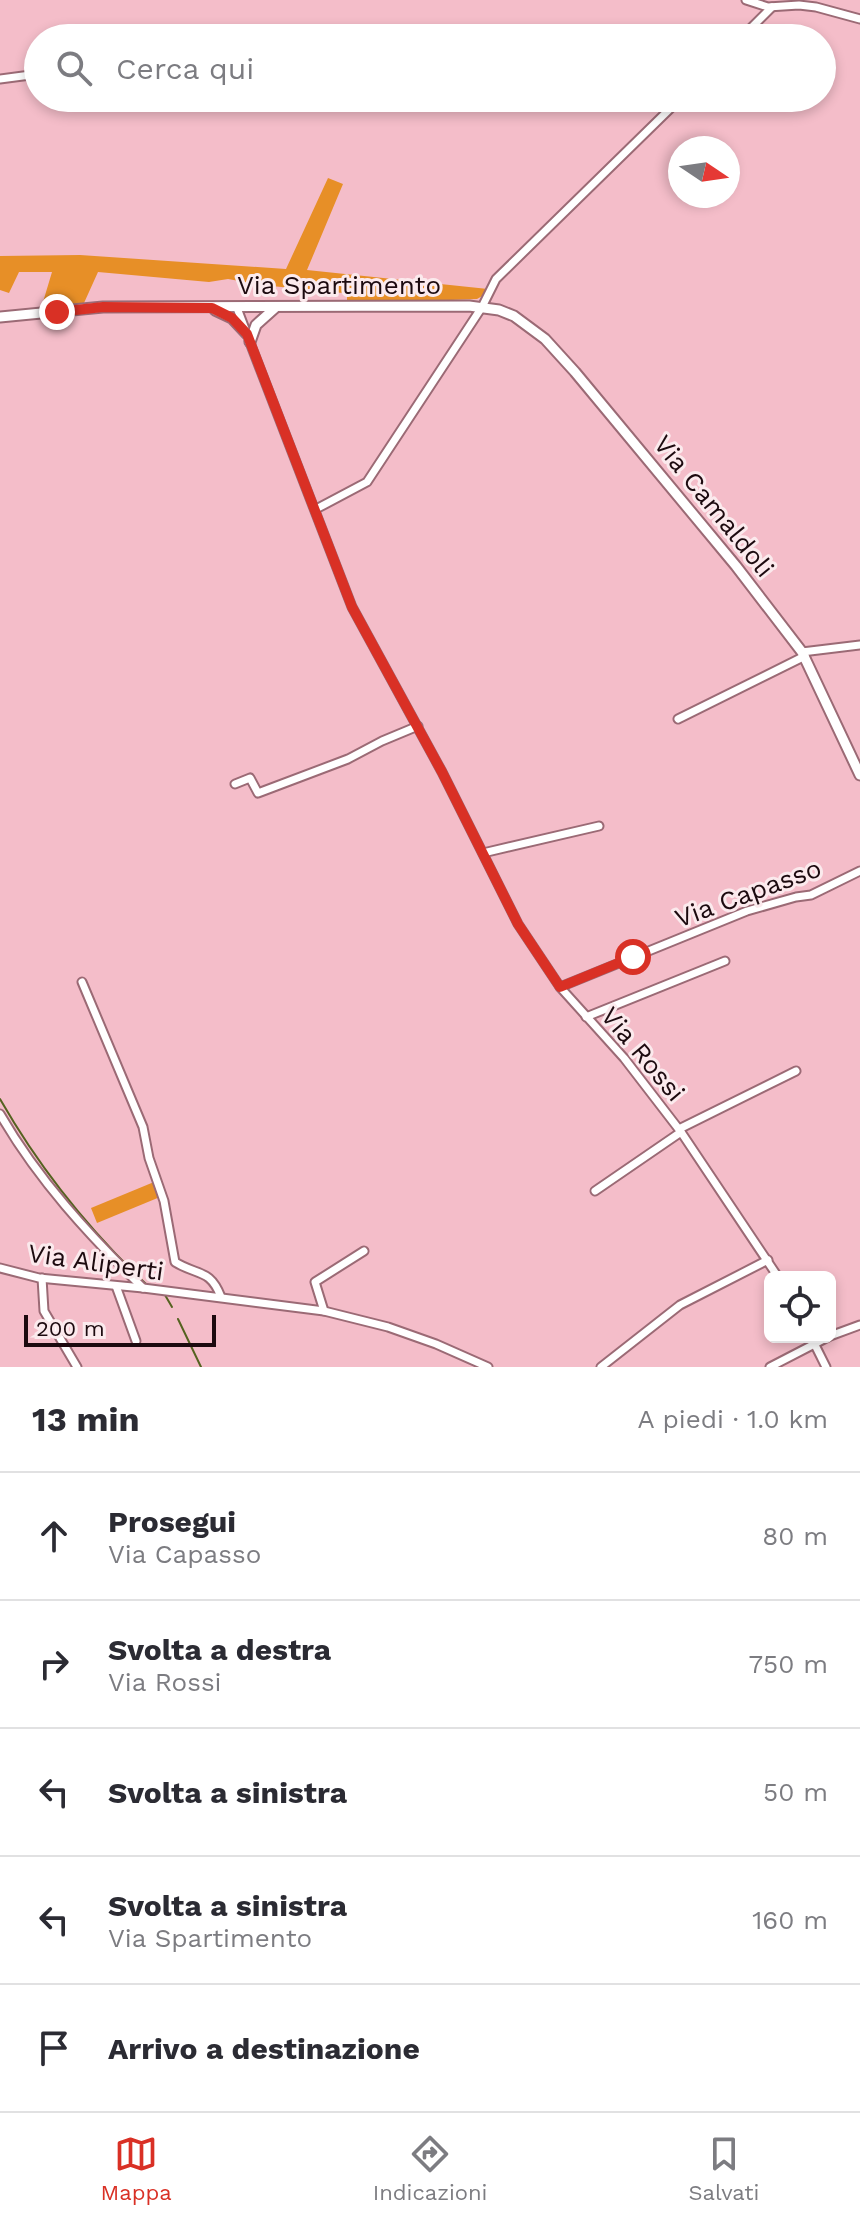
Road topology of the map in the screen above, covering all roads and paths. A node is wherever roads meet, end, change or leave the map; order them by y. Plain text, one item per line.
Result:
1 (746, 0) edge
2 (770, 7) junction
3 (860, 19) edge
4 (754, 24) edge
5 (24, 76) edge
6 (0, 79) edge
7 (666, 112) edge
8 (484, 307) junction
9 (212, 308) junction
10 (237, 308) junction
11 (275, 308) junction
12 (0, 317) edge
13 (249, 338) junction
14 (316, 509) junction
15 (860, 645) edge
16 (803, 654) junction
17 (678, 719) dead end
18 (418, 726) junction
19 (860, 775) edge
20 (235, 784) dead end
21 (599, 826) dead end
22 (483, 853) junction
23 (860, 871) edge
24 (725, 961) dead end
25 (82, 982) dead end
26 (560, 987) junction
27 (586, 1017) junction
28 (796, 1071) dead end
29 (0, 1114) edge
30 (680, 1131) junction
31 (595, 1191) dead end
32 (364, 1251) dead end
33 (768, 1260) junction
34 (0, 1268) edge
35 (774, 1271) edge
36 (42, 1278) junction
37 (116, 1286) junction
38 (143, 1288) junction
39 (221, 1297) junction
40 (324, 1311) junction
41 (860, 1325) edge
42 (836, 1334) edge
43 (136, 1341) dead end
44 (808, 1343) edge
45 (814, 1343) edge
46 (77, 1367) edge
47 (488, 1367) edge
48 (601, 1367) edge
49 (770, 1367) edge
50 (826, 1367) edge

1 - 2 street
2 - 3 street
2 - 4 street
5 - 6 street
7 - 8 street
8 - 11 street, Via Spartimento
8 - 14 street
8 - 16 street, Via Camaldoli
9 - 10 street, Via Spartimento
9 - 12 street, Via Spartimento
9 - 13 street
10 - 11 street, Via Spartimento
10 - 13 street, Via Rossi
11 - 13 street
13 - 14 street, Via Rossi
14 - 18 street, Via Rossi
15 - 16 street
16 - 17 street
16 - 19 street, Via Camaldoli
18 - 20 street
18 - 22 street, Via Rossi
21 - 22 street
22 - 26 street, Via Rossi
23 - 26 street, Via Capasso
24 - 27 street
25 - 39 street
26 - 27 street, Via Rossi
27 - 30 street, Via Rossi
28 - 30 street
29 - 38 street
30 - 31 street
30 - 33 street, Via Rossi
32 - 40 street
33 - 35 street, Via Rossi
33 - 48 street
34 - 36 street, Via Aliperti
36 - 37 street, Via Aliperti
36 - 46 street
37 - 38 street, Via Aliperti
37 - 43 street
38 - 39 street, Via Aliperti
39 - 40 street, Via Aliperti
40 - 47 street, Via Aliperti
41 - 42 street
44 - 49 street
45 - 50 street

